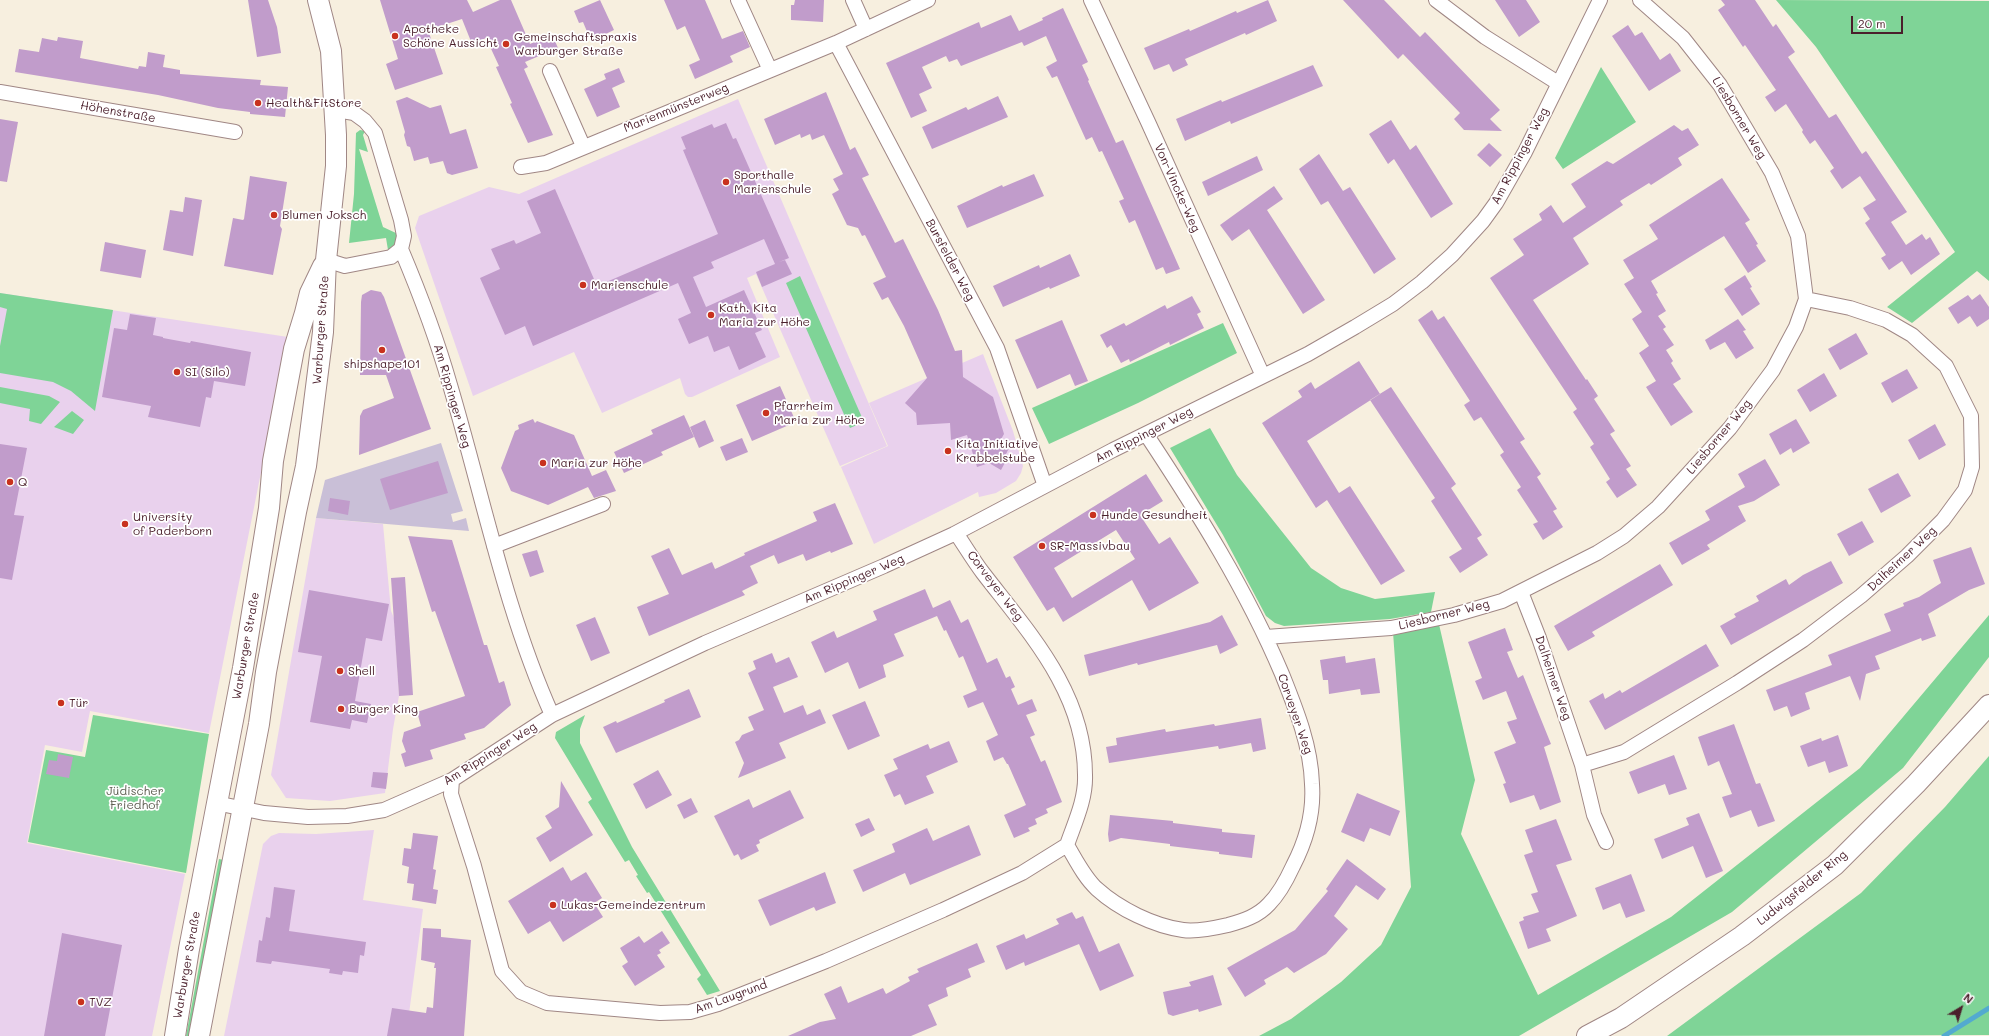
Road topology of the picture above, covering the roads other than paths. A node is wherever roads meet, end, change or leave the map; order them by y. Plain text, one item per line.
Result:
1 (318, 0) edge
2 (738, 0) edge
3 (853, 0) edge
4 (928, 0) edge
5 (1091, 0) edge
6 (1436, 0) edge
7 (1600, 0) edge
8 (1640, 0) edge
9 (866, 29) junction
10 (836, 43) junction
11 (770, 70) junction
12 (550, 71) dead end
13 (1558, 83) junction
14 (0, 92) edge
15 (336, 110) junction
16 (235, 132) dead end
17 (583, 146) junction
18 (521, 167) dead end
19 (401, 249) junction
20 (326, 260) junction
21 (1806, 299) junction
22 (1263, 376) junction
23 (1146, 434) junction
24 (1045, 486) junction
25 (603, 504) dead end
26 (956, 533) junction
27 (494, 546) junction
28 (1522, 592) junction
29 (1266, 638) junction
30 (1989, 706) edge
31 (552, 715) junction
32 (1582, 765) junction
33 (452, 780) junction
34 (216, 803) junction
35 (243, 808) junction
36 (1606, 842) dead end
37 (1067, 845) junction
38 (175, 1036) edge
39 (199, 1036) edge
40 (1588, 1036) edge

1 - 15 main road, Warburger Straße
2 - 11 street
3 - 9 street
4 - 9 street, Marienmünsterweg
5 - 22 street, Von-Vincke-Weg
6 - 13 street
7 - 13 street, Am Rippinger Weg
8 - 21 street, Liesborner Weg
9 - 10 street, Marienmünsterweg
10 - 11 street, Marienmünsterweg
10 - 24 street, Bursfelder Weg
11 - 17 street, Marienmünsterweg
12 - 17 street
13 - 22 street, Am Rippinger Weg
14 - 16 street, Höhenstraße
15 - 19 street
15 - 20 main road, Warburger Straße
17 - 18 street, Marienmünsterweg
19 - 20 street, Warburger Straße
19 - 27 street, Am Rippinger Weg
20 - 34 main road, Warburger Straße
20 - 35 main road, Warburger Straße
21 - 28 street, Liesborner Weg
21 - 32 street, Dalheimer Weg
22 - 23 street, Am Rippinger Weg
23 - 24 street, Am Rippinger Weg
23 - 29 street, Corveyer Weg
24 - 26 street, Am Rippinger Weg
25 - 27 street
26 - 31 street, Am Rippinger Weg
26 - 37 street, Corveyer Weg
27 - 31 street, Am Rippinger Weg
28 - 29 street, Liesborner Weg
28 - 32 street, Dalheimer Weg
29 - 37 street, Corveyer Weg
30 - 40 main road, Ludwigsfelder Ring
31 - 33 street, Am Rippinger Weg
32 - 36 street, Dalheimer Weg
33 - 35 street, Am Rippinger Weg
33 - 37 street, Am Laugrund
34 - 35 street, Am Rippinger Weg
34 - 38 main road, Warburger Straße
35 - 39 main road, Warburger Straße

